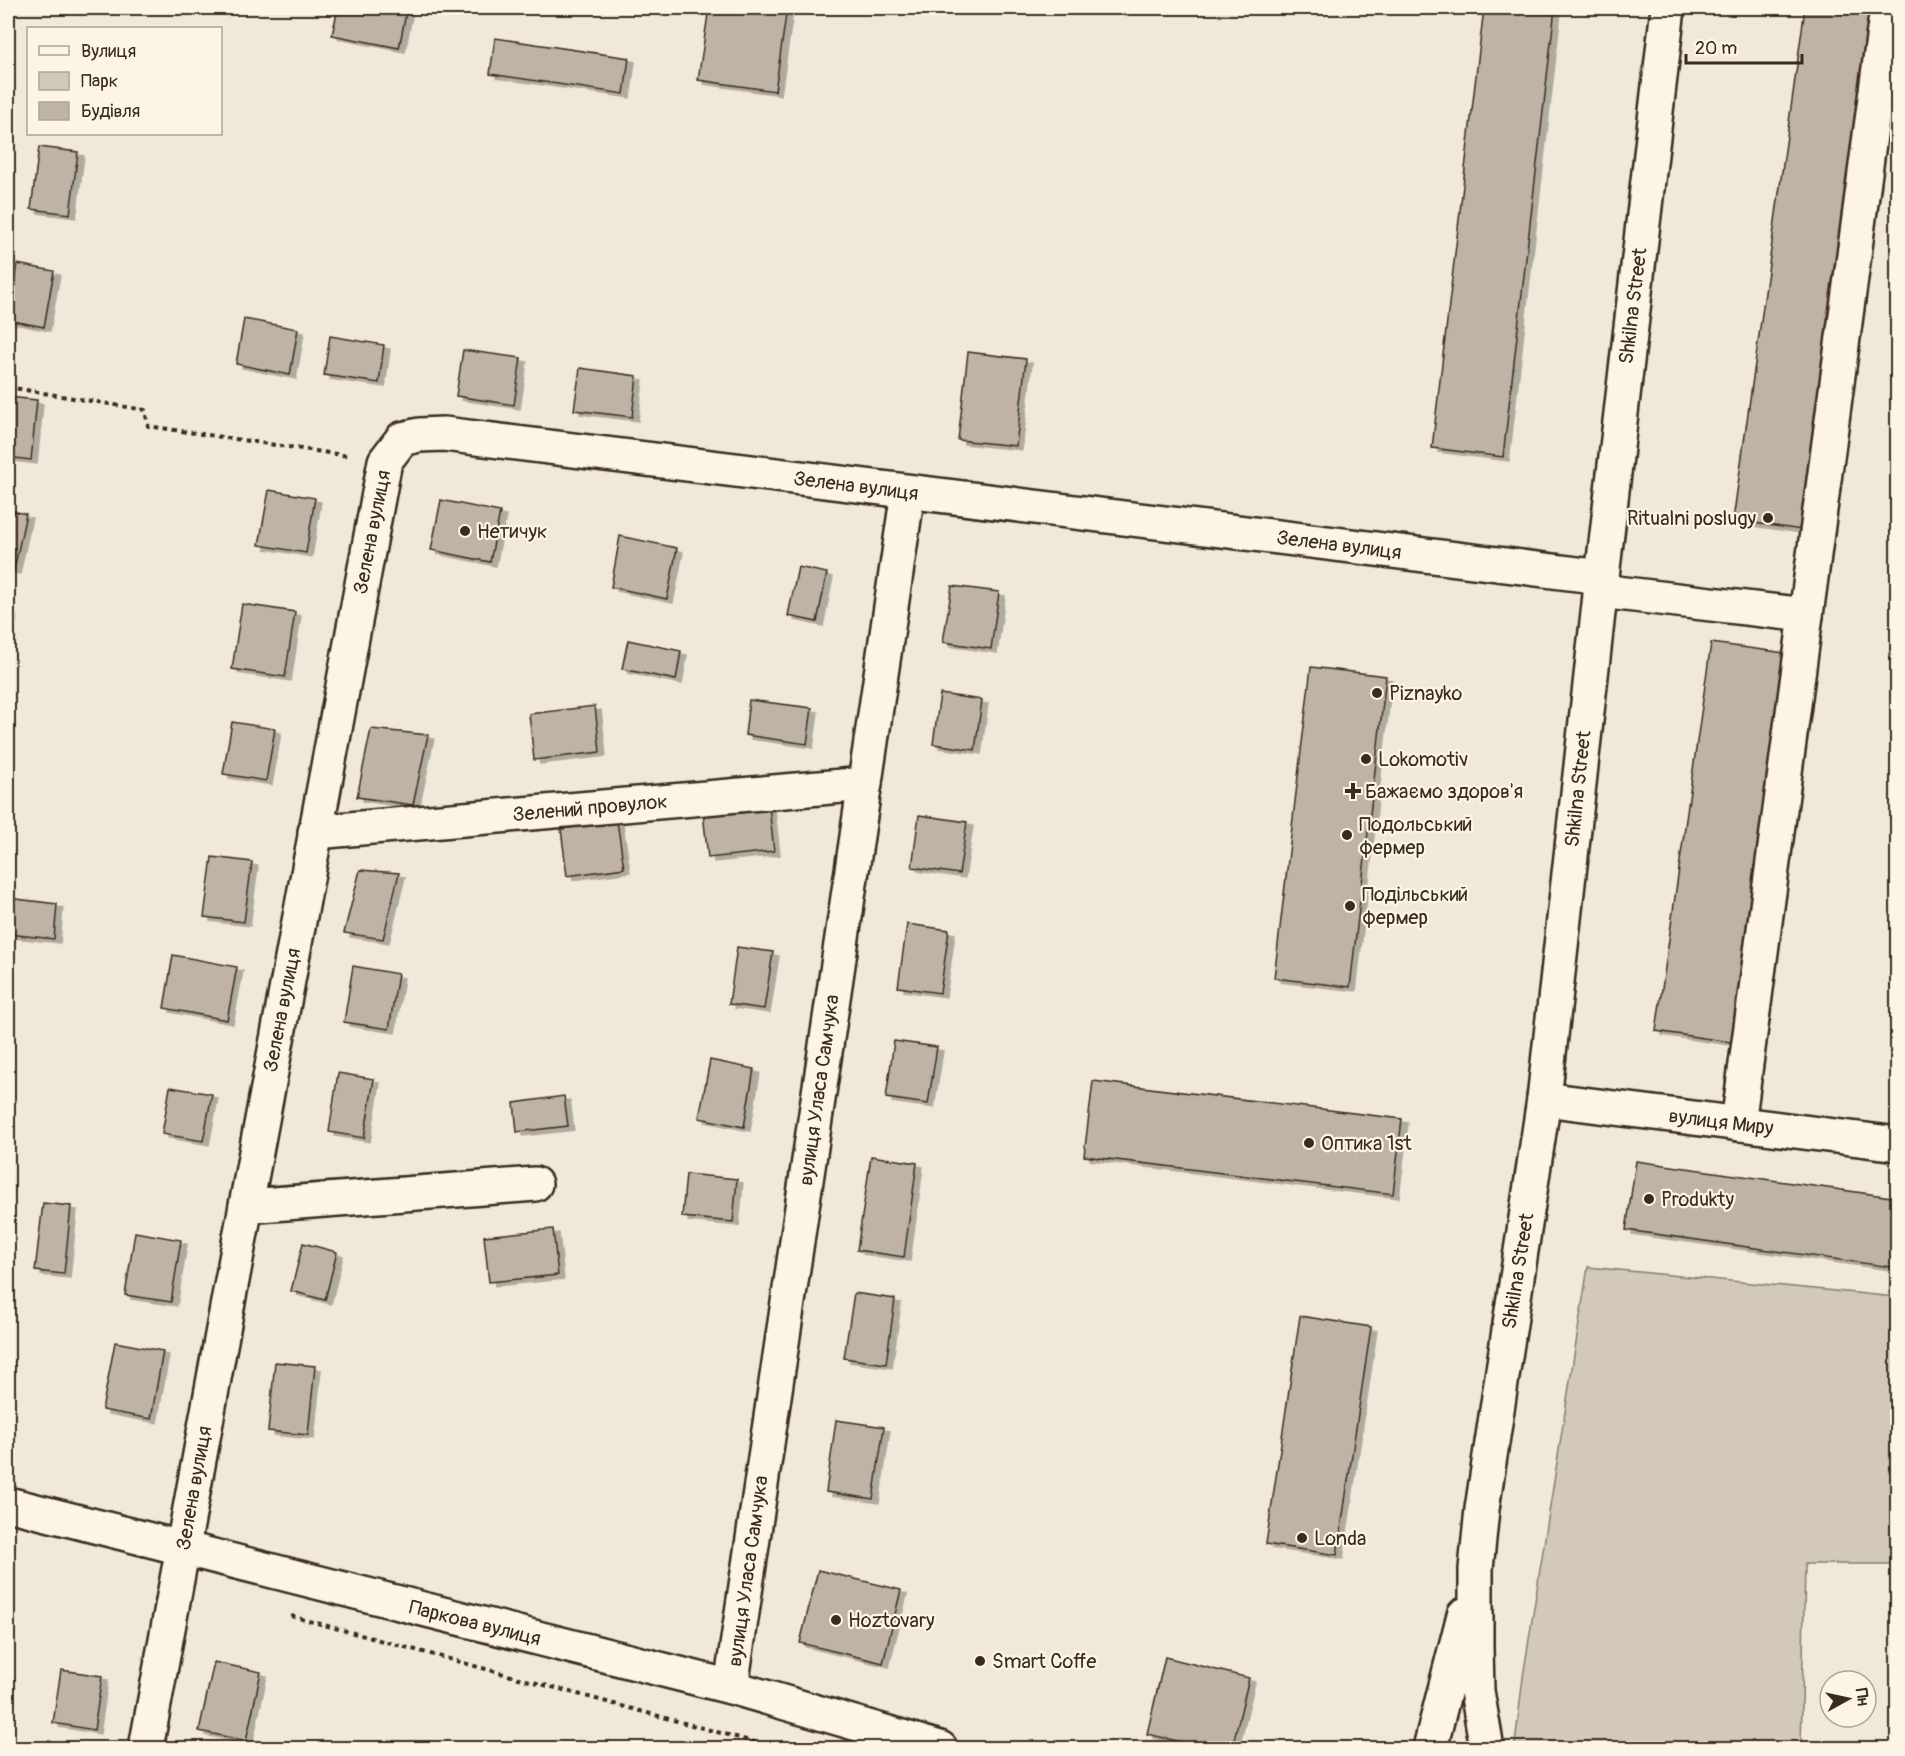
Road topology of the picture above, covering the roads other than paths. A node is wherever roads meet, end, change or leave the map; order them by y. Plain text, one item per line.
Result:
1 (1668, 8) edge
2 (1887, 8) edge
3 (909, 492) junction
4 (1601, 584) junction
5 (1806, 615) junction
6 (865, 784) junction
7 (315, 832) junction
8 (1544, 1099) junction
9 (1738, 1124) junction
10 (1898, 1144) edge
11 (535, 1184) dead end
12 (246, 1206) junction
13 (8, 1504) edge
14 (184, 1549) junction
15 (1476, 1569) junction
16 (731, 1687) junction
17 (932, 1748) edge
18 (146, 1749) edge
19 (1430, 1749) edge
20 (1487, 1749) edge

1 - 4 street, Shkilna Street
2 - 5 street
3 - 4 street, Зелена вулиця
3 - 6 street, вулиця Уласа Самчука
3 - 7 street, Зелена вулиця
4 - 5 street, Зелена вулиця
4 - 8 street, Shkilna Street
5 - 9 street
6 - 7 street, Зелений провулок
6 - 16 street, вулиця Уласа Самчука
7 - 12 street, Зелена вулиця
8 - 9 street, вулиця Миру
8 - 15 street, Shkilna Street
9 - 10 street, вулиця Миру
11 - 12 street
12 - 14 street, Зелена вулиця
13 - 14 street, Паркова вулиця
14 - 16 street, Паркова вулиця
14 - 18 street, Зелена вулиця
15 - 19 street, Shkilna Street
15 - 20 street, Shkilna Street
16 - 17 street, Паркова вулиця

